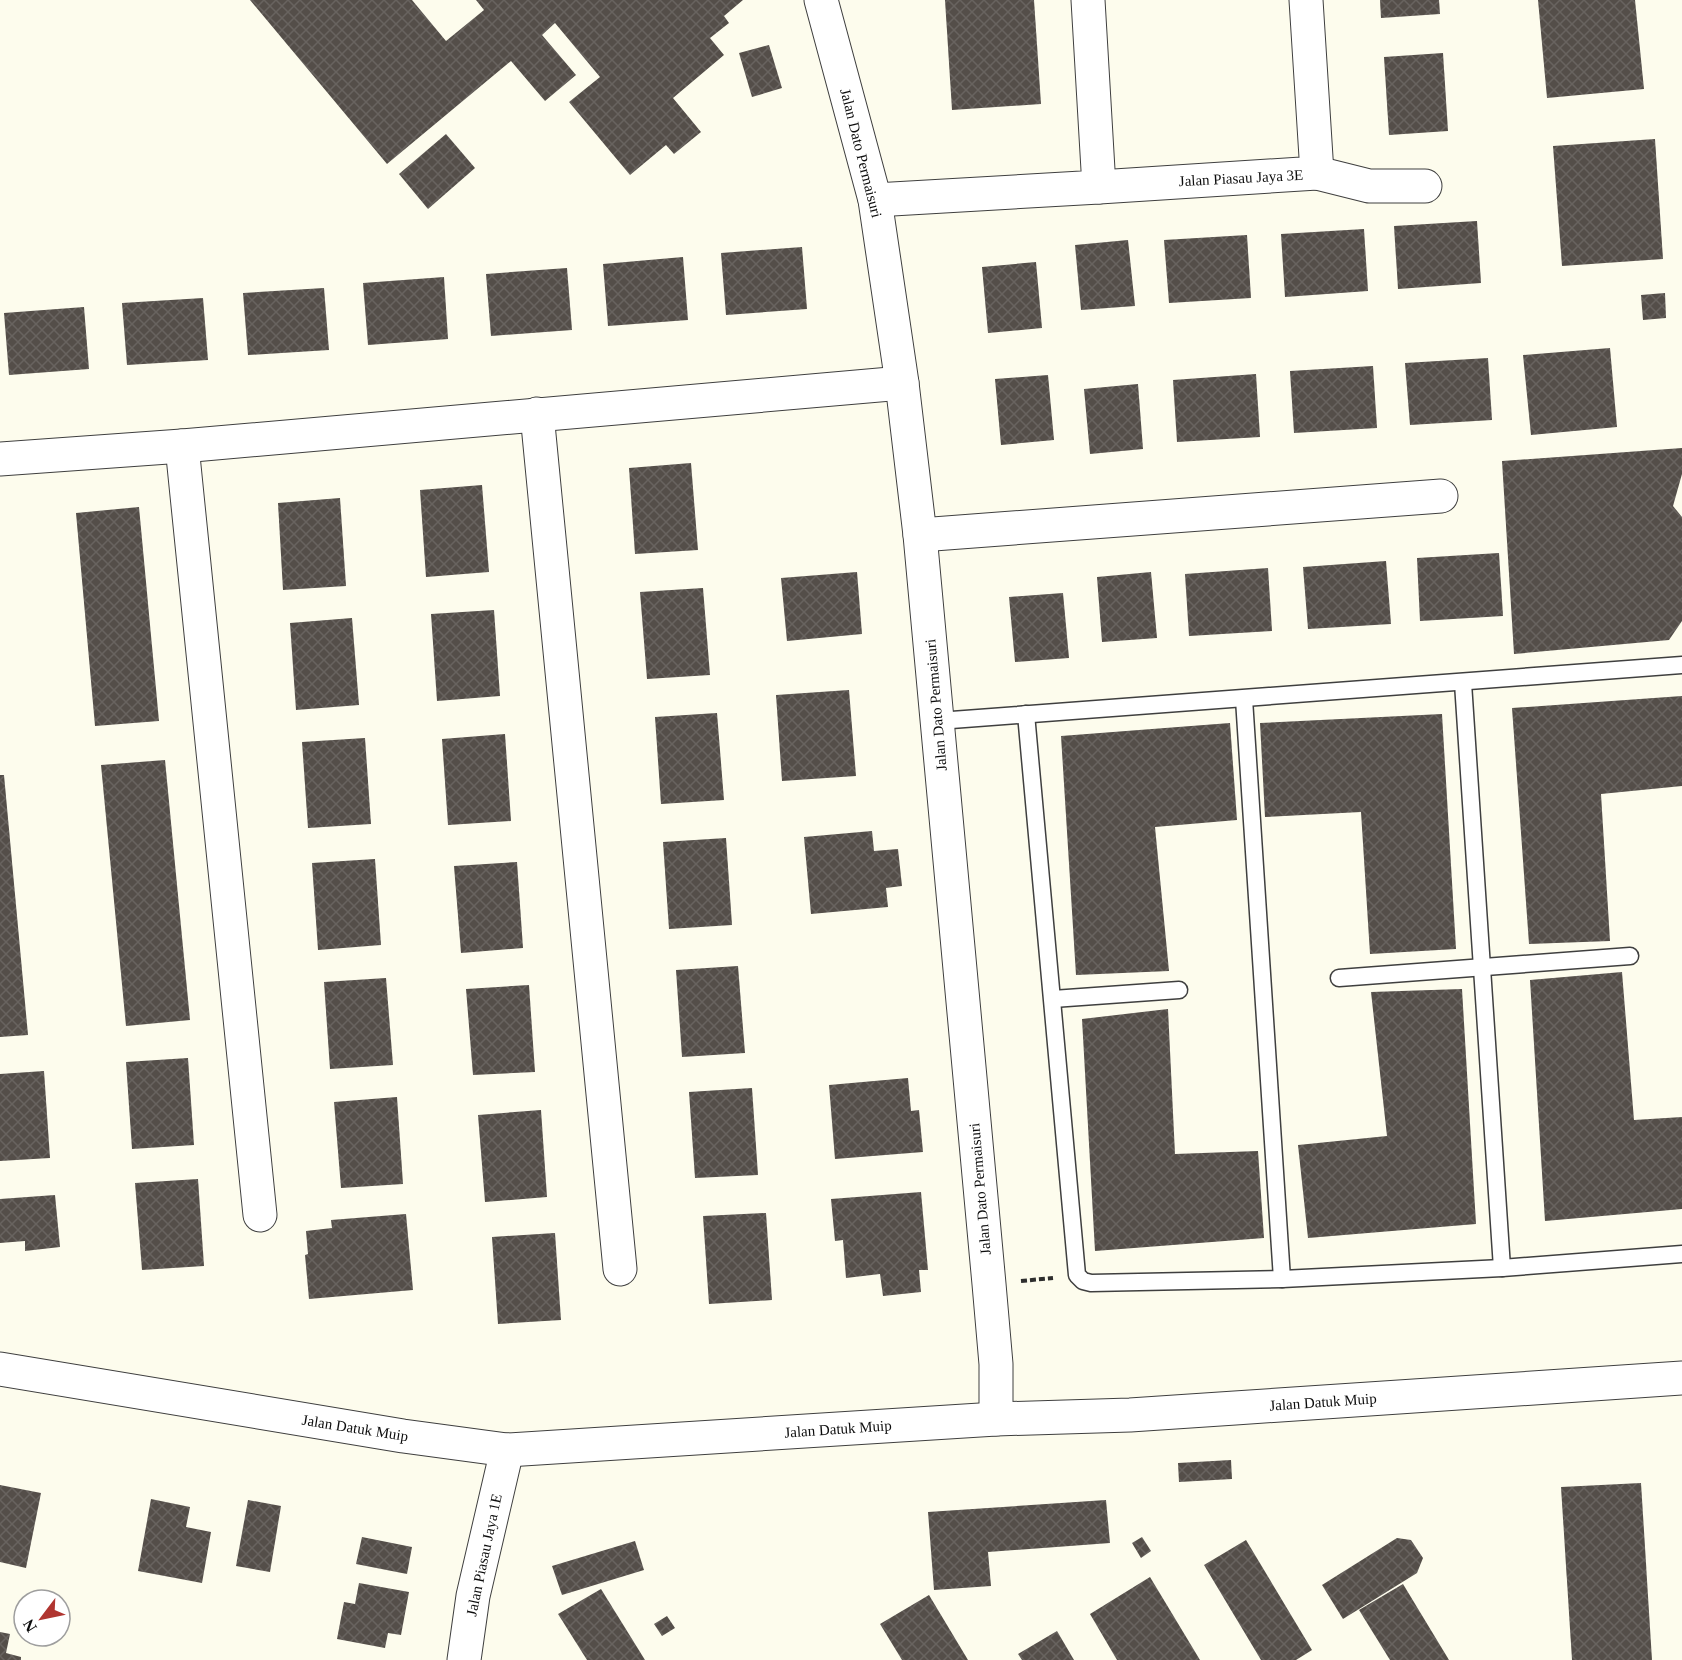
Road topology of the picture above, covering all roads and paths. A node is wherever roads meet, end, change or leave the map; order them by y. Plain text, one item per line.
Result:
1 (821, 0) edge
2 (1088, 0) edge
3 (1306, 0) edge
4 (1317, 173) junction
5 (1425, 186) dead end
6 (1099, 187) junction
7 (875, 200) junction
8 (902, 383) junction
9 (537, 414) junction
10 (182, 446) junction
11 (0, 459) edge
12 (1441, 496) dead end
13 (920, 535) junction
14 (1682, 665) edge
15 (1463, 683) junction
16 (1244, 699) junction
17 (1026, 714) junction
18 (938, 721) junction
19 (1630, 956) dead end
20 (1481, 969) junction
21 (1339, 978) dead end
22 (1179, 990) dead end
23 (1053, 999) junction
24 (260, 1215) dead end
25 (1682, 1254) edge
26 (1502, 1268) junction
27 (620, 1269) dead end
28 (1077, 1275) junction
29 (1282, 1279) junction
30 (989, 1284) junction
31 (0, 1370) edge
32 (1682, 1378) edge
33 (996, 1419) junction
34 (507, 1450) junction
35 (464, 1660) edge

1 - 7 street, Jalan Dato Permaisuri
2 - 6 street
3 - 4 street, Jalan Piasau Jaya 3E
4 - 5 street
4 - 6 street, Jalan Piasau Jaya 3E
6 - 7 street, Jalan Piasau Jaya 3E
7 - 8 street, Jalan Dato Permaisuri
8 - 9 street
8 - 13 street, Jalan Dato Permaisuri
9 - 10 street
9 - 27 street
10 - 11 street
10 - 24 street
12 - 13 street
13 - 18 street, Jalan Dato Permaisuri
14 - 15 lane
15 - 16 lane
15 - 20 lane
16 - 17 lane
16 - 29 lane
17 - 18 lane
17 - 23 lane
18 - 30 street, Jalan Dato Permaisuri
19 - 20 lane
20 - 21 lane
20 - 26 lane
22 - 23 lane
23 - 28 lane
25 - 26 lane
26 - 29 lane
28 - 29 lane
28 - 30 path
30 - 33 street, Jalan Dato Permaisuri
31 - 34 street, Jalan Datuk Muip
32 - 33 street, Jalan Datuk Muip
33 - 34 street, Jalan Datuk Muip
34 - 35 street, Jalan Piasau Jaya 1E

